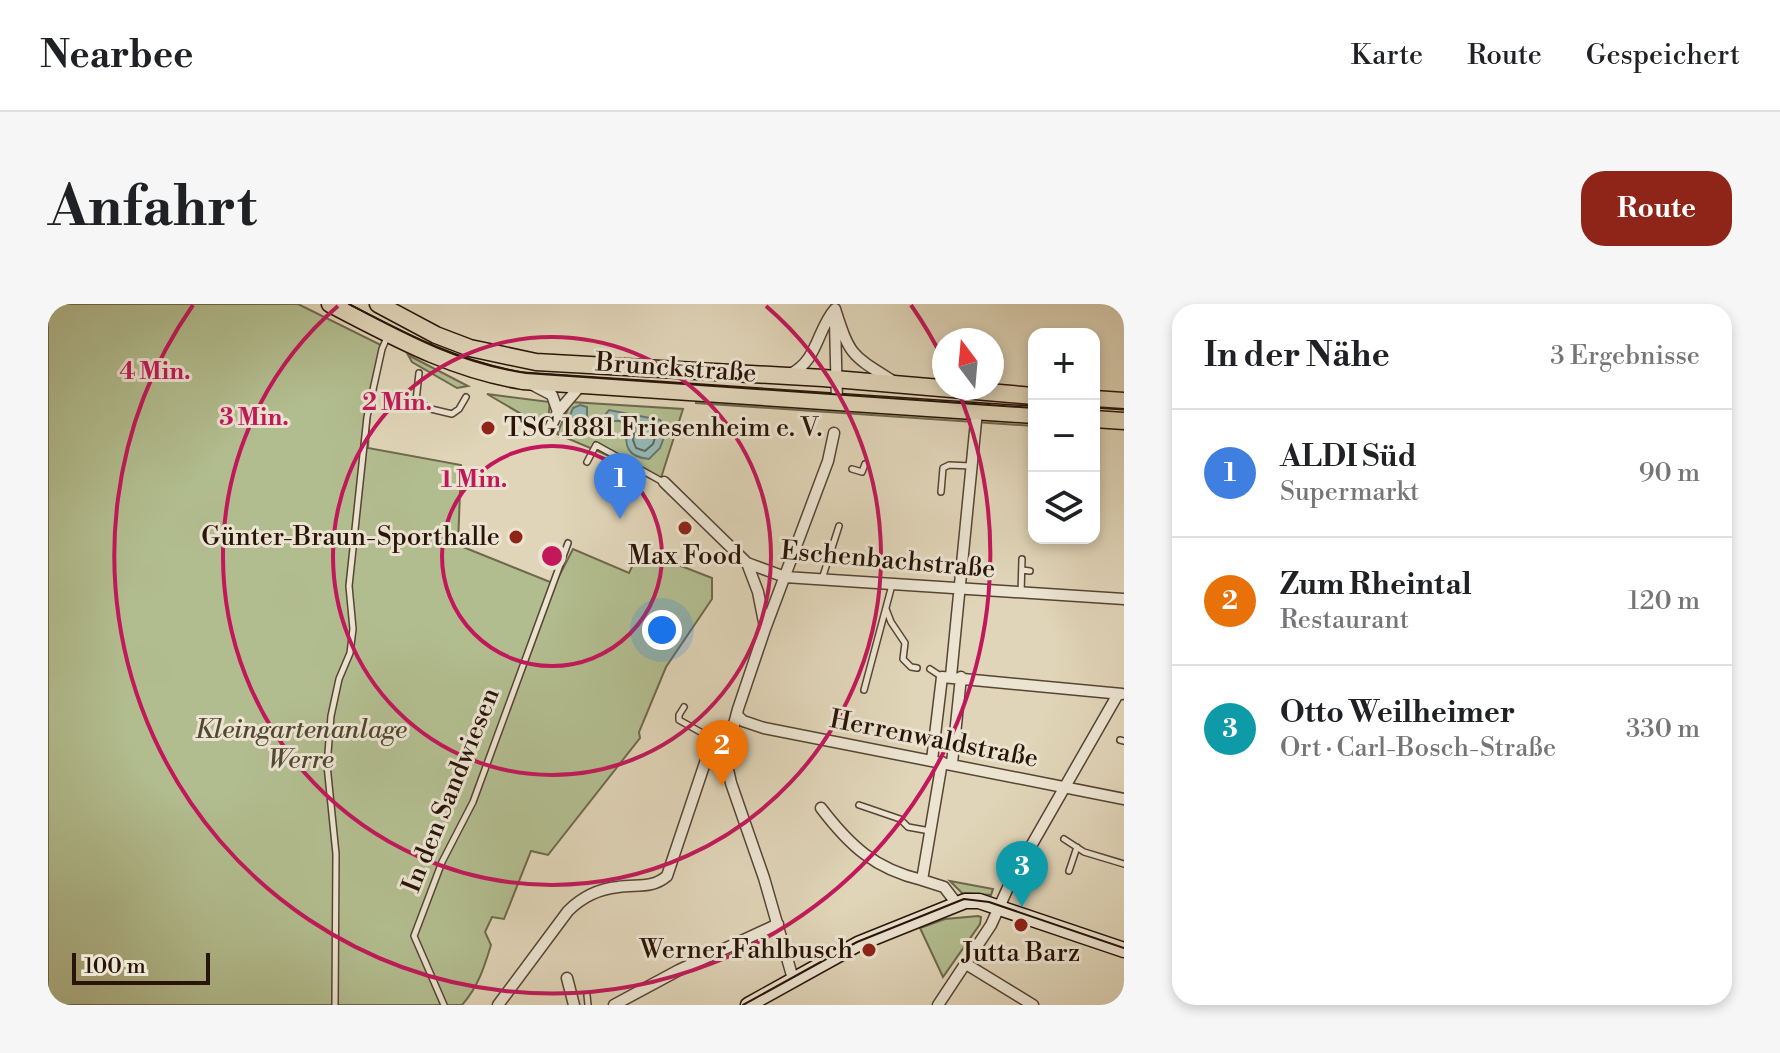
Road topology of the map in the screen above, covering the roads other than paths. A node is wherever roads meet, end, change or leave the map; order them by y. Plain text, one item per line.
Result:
1 (330, 304) edge
2 (378, 304) edge
3 (835, 306) edge
4 (389, 334) junction
5 (419, 373) dead end
6 (785, 376) junction
7 (836, 379) junction
8 (523, 381) junction
9 (581, 385) junction
10 (899, 385) junction
11 (1028, 396) edge
12 (466, 397) dead end
13 (1100, 399) edge
14 (1124, 401) edge
15 (837, 402) junction
16 (977, 411) junction
17 (558, 412) junction
18 (1028, 415) edge
19 (1100, 419) edge
20 (1124, 421) edge
21 (551, 426) dead end
22 (834, 433) dead end
23 (587, 462) dead end
24 (865, 464) dead end
25 (972, 466) junction
26 (852, 469) dead end
27 (664, 482) joint
28 (941, 492) dead end
29 (839, 526) dead end
30 (568, 543) dead end
31 (1020, 560) dead end
32 (747, 563) junction
33 (1022, 570) junction
34 (1030, 571) dead end
35 (785, 577) junction
36 (822, 580) junction
37 (892, 585) junction
38 (960, 589) junction
39 (1021, 593) junction
40 (1124, 599) edge
41 (886, 608) junction
42 (765, 629) junction
43 (917, 668) dead end
44 (930, 669) dead end
45 (951, 677) junction
46 (864, 690) dead end
47 (1121, 694) edge
48 (684, 707) dead end
49 (738, 716) junction
50 (713, 739) junction
51 (729, 743) junction
52 (942, 762) junction
53 (1065, 787) junction
54 (1124, 799) edge
55 (859, 805) dead end
56 (821, 808) dead end
57 (931, 831) junction
58 (1064, 839) dead end
59 (1077, 847) junction
60 (1124, 864) edge
61 (1069, 871) dead end
62 (922, 880) junction
63 (957, 904) junction
64 (999, 908) junction
65 (778, 924) junction
66 (1124, 950) edge
67 (966, 964) junction
68 (567, 978) dead end
69 (793, 979) junction
70 (587, 995) dead end
71 (335, 1005) edge
72 (444, 1005) edge
73 (498, 1005) edge
74 (574, 1005) edge
75 (588, 1005) edge
76 (614, 1005) edge
77 (748, 1005) edge
78 (938, 1005) edge
79 (1033, 1005) edge

1 - 4 main road, Brunckstraße
2 - 6 main road, Brunckstraße
3 - 6 street
3 - 7 street
3 - 10 street
4 - 8 main road, Brunckstraße
4 - 71 lane
5 - 12 lane
6 - 7 main road, Brunckstraße
7 - 10 main road, Brunckstraße
7 - 15 street
8 - 9 main road, Brunckstraße
8 - 17 street
9 - 15 main road, Brunckstraße
9 - 17 street
10 - 11 main road, Brunckstraße
13 - 14 main road
15 - 16 main road, Brunckstraße
16 - 18 main road, Brunckstraße
16 - 25 street
17 - 21 street
19 - 20 main road
22 - 35 street
23 - 27 lane, Eschenbachstraße
24 - 26 lane
25 - 28 lane
25 - 38 street
27 - 32 street, Eschenbachstraße
29 - 36 lane
30 - 72 lane, In den Sandwiesen
31 - 33 lane
32 - 35 street, Eschenbachstraße
32 - 42 street
33 - 34 lane
33 - 39 lane
35 - 36 street, Eschenbachstraße
35 - 42 street
36 - 37 street, Eschenbachstraße
37 - 38 street, Eschenbachstraße
37 - 41 lane
38 - 39 street, Eschenbachstraße
38 - 45 street
39 - 40 street, Eschenbachstraße
41 - 43 lane
41 - 46 lane
42 - 49 street
44 - 45 lane
45 - 47 street
45 - 52 street
45 - 52 street
47 - 53 street
48 - 50 lane
49 - 51 street
49 - 52 street, Herrenwaldstraße
50 - 51 street
50 - 73 street
51 - 65 street
52 - 53 street, Herrenwaldstraße
52 - 57 street
53 - 54 street, Herrenwaldstraße
53 - 64 street
55 - 57 lane
56 - 62 street
57 - 62 street
58 - 59 lane
59 - 60 lane
59 - 61 lane
62 - 63 street
63 - 64 street
63 - 69 street
64 - 66 street
64 - 67 street
65 - 69 street
65 - 76 street
67 - 78 street
67 - 79 street
68 - 74 street
69 - 77 street
70 - 75 lane

